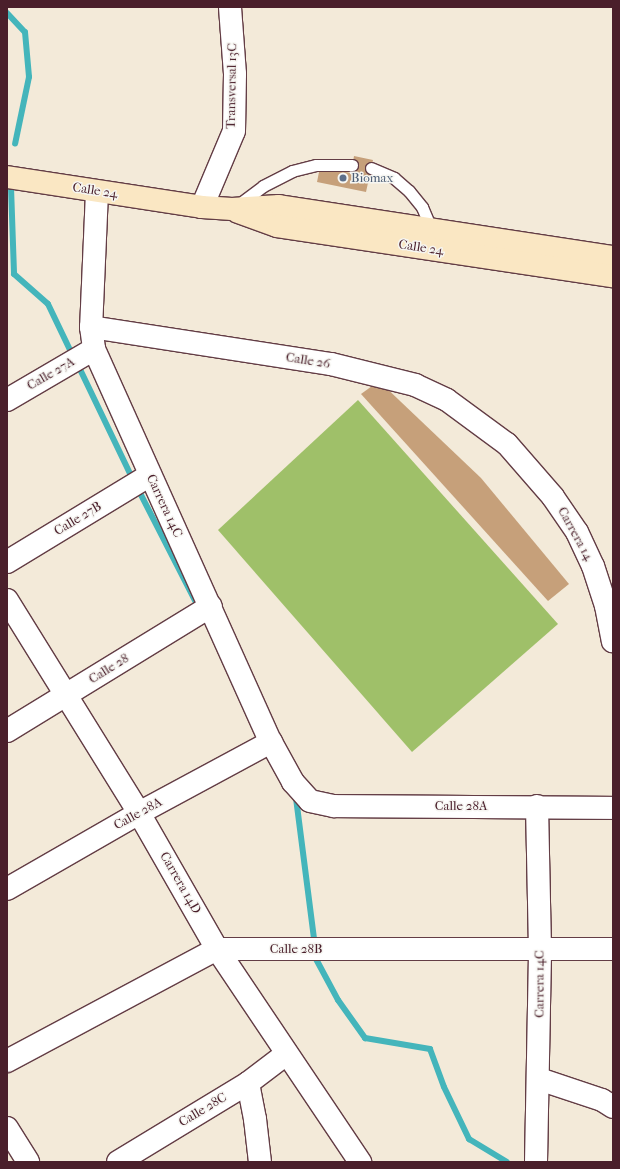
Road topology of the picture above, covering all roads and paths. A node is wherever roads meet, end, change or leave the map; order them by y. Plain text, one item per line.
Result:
1 (234, 8) edge
2 (352, 165) dead end
3 (371, 168) dead end
4 (7, 177) edge
5 (97, 192) junction
6 (202, 207) junction
7 (232, 210) junction
8 (431, 239) junction
9 (613, 257) edge
10 (613, 276) edge
11 (91, 327) junction
12 (94, 349) junction
13 (7, 400) edge
14 (507, 444) joint
15 (150, 475) junction
16 (7, 562) edge
17 (7, 600) edge
18 (211, 606) junction
19 (613, 641) edge
20 (66, 695) junction
21 (7, 731) edge
22 (271, 742) junction
23 (310, 800) joint
24 (537, 806) junction
25 (613, 808) edge
26 (139, 813) junction
27 (7, 889) edge
28 (217, 949) junction
29 (540, 949) junction
30 (613, 949) edge
31 (286, 1054) junction
32 (7, 1061) edge
33 (539, 1079) junction
34 (248, 1083) junction
35 (613, 1107) edge
36 (7, 1128) edge
37 (141, 1156) edge
38 (28, 1162) edge
39 (118, 1162) edge
40 (260, 1162) edge
41 (360, 1162) edge
42 (536, 1162) edge

1 - 6 street, Transversal 13C
2 - 7 lane
3 - 8 lane
4 - 5 main road, Calle 24
5 - 6 main road, Calle 24
5 - 11 street, Carrera 14C
6 - 7 main road, Calle 24
7 - 8 main road, Calle 24
8 - 9 main road, Calle 24
8 - 10 main road, Calle 24
11 - 12 street, Carrera 14C
11 - 14 street, Calle 26
12 - 13 street, Calle 27A
12 - 15 street, Carrera 14C
14 - 19 street, Carrera 14
15 - 16 street, Calle 27B
15 - 18 street, Carrera 14C
17 - 20 street, Carrera 14D
18 - 20 street, Calle 28
18 - 22 street, Carrera 14C
20 - 21 street, Calle 28
20 - 26 street, Carrera 14D
22 - 23 street, Carrera 14C
22 - 26 street, Calle 28A
23 - 24 street, Calle 28A
24 - 25 street, Calle 28A
24 - 29 street, Carrera 14C
26 - 27 street, Calle 28A
26 - 28 street, Carrera 14D
28 - 29 street, Calle 28B
28 - 31 street, Carrera 14D
28 - 32 street, Calle 28B
29 - 30 street, Calle 28B
29 - 33 street, Carrera 14C
31 - 34 street, Calle 28C
31 - 41 street, Carrera 14D
33 - 35 street
33 - 42 street, Carrera 14C
34 - 37 street, Calle 28C
34 - 40 street
36 - 38 street
37 - 39 street, Calle 28C

